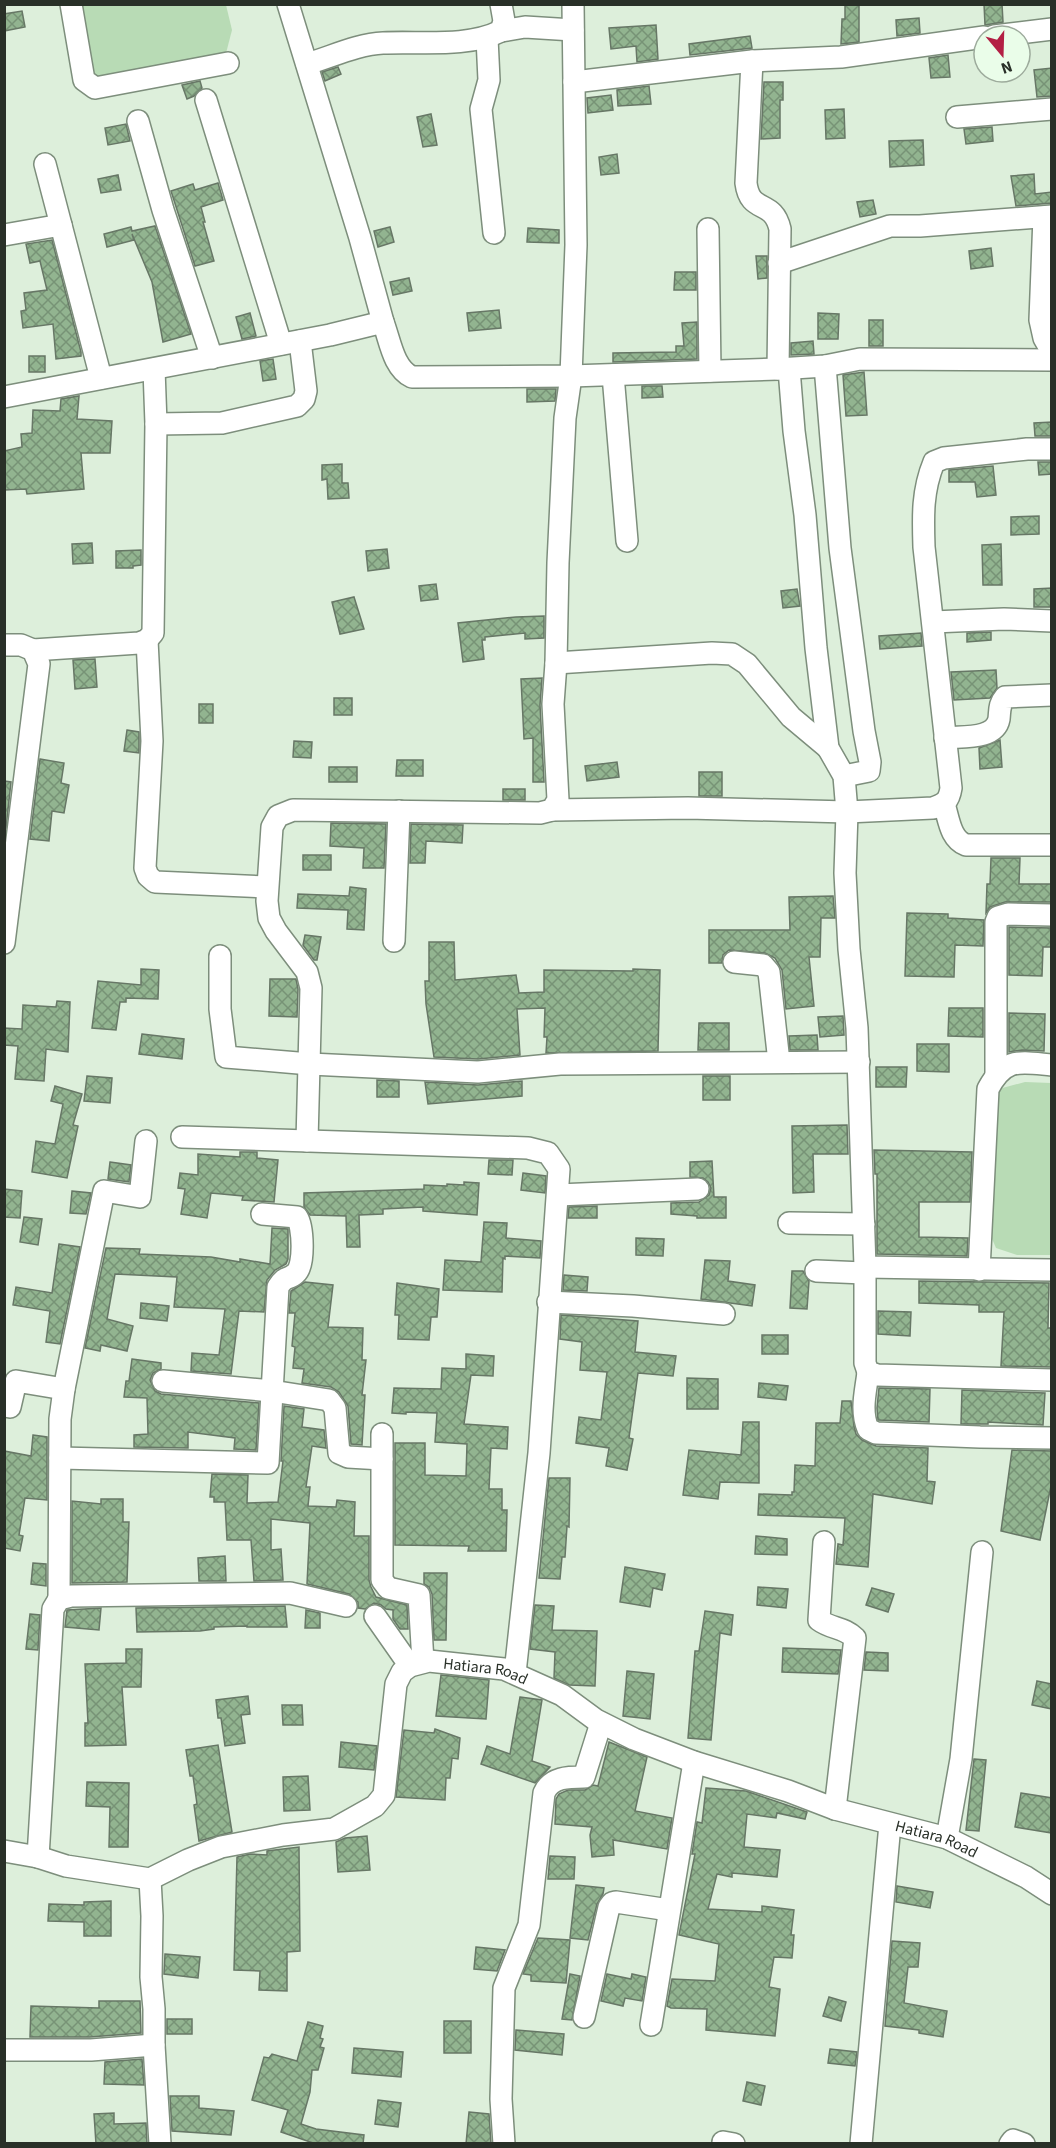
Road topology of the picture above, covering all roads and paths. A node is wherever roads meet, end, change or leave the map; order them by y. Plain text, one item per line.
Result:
1 (71, 4) edge
2 (288, 4) edge
3 (501, 4) edge
4 (573, 4) edge
5 (1052, 29) edge
6 (573, 30) junction
7 (1032, 31) edge
8 (494, 35) junction
9 (972, 39) edge
10 (752, 61) junction
11 (228, 63) dead end
12 (308, 64) junction
13 (574, 82) junction
14 (206, 100) dead end
15 (1052, 109) edge
16 (957, 117) dead end
17 (138, 121) dead end
18 (45, 164) dead end
19 (1048, 217) edge
20 (61, 225) junction
21 (708, 229) dead end
22 (494, 233) dead end
23 (4, 235) edge
24 (779, 263) junction
25 (383, 322) junction
26 (290, 343) junction
27 (1052, 352) edge
28 (212, 358) junction
29 (1052, 360) edge
30 (825, 366) junction
31 (154, 369) junction
32 (784, 369) junction
33 (710, 372) junction
34 (613, 375) junction
35 (571, 376) junction
36 (101, 378) junction
37 (4, 397) edge
38 (156, 424) junction
39 (1052, 449) edge
40 (627, 541) dead end
41 (1052, 621) edge
42 (933, 622) junction
43 (147, 640) junction
44 (4, 645) edge
45 (33, 650) junction
46 (556, 663) junction
47 (1052, 695) edge
48 (945, 738) junction
49 (828, 748) junction
50 (844, 776) junction
51 (944, 804) junction
52 (552, 810) junction
53 (399, 811) junction
54 (847, 812) junction
55 (1052, 845) edge
56 (267, 887) junction
57 (1052, 915) edge
58 (394, 941) dead end
59 (4, 943) edge
60 (220, 956) dead end
61 (734, 962) dead end
62 (779, 1062) junction
63 (859, 1062) junction
64 (310, 1064) junction
65 (1052, 1065) edge
66 (996, 1073) junction
67 (182, 1137) dead end
68 (146, 1141) dead end
69 (307, 1141) junction
70 (698, 1189) dead end
71 (558, 1195) junction
72 (262, 1214) dead end
73 (789, 1223) dead end
74 (864, 1224) junction
75 (865, 1270) junction
76 (979, 1270) junction
77 (1052, 1270) edge
78 (816, 1271) dead end
79 (548, 1302) junction
80 (724, 1314) dead end
81 (868, 1372) junction
82 (1052, 1380) edge
83 (163, 1381) dead end
84 (63, 1389) junction
85 (272, 1390) junction
86 (4, 1406) edge
87 (382, 1434) dead end
88 (1052, 1438) edge
89 (60, 1458) junction
90 (382, 1459) junction
91 (824, 1542) dead end
92 (982, 1552) dead end
93 (59, 1599) junction
94 (346, 1606) dead end
95 (375, 1616) dead end
96 (416, 1664) junction
97 (516, 1673) junction
98 (601, 1723) junction
99 (694, 1762) junction
100 (835, 1809) junction
101 (890, 1824) junction
102 (947, 1838) junction
103 (4, 1851) edge
104 (38, 1857) junction
105 (150, 1879) junction
106 (1052, 1894) edge
107 (669, 1910) junction
108 (584, 2017) dead end
109 (651, 2025) dead end
110 (154, 2045) junction
111 (4, 2050) edge
112 (160, 2144) edge
113 (504, 2144) edge
114 (723, 2144) edge
115 (734, 2144) edge
116 (861, 2144) edge
117 (1010, 2144) edge
118 (1024, 2144) edge

1 - 11 street
2 - 12 street
3 - 8 street
4 - 6 street
5 - 7 street
6 - 8 street
6 - 13 street
8 - 12 street
8 - 22 street
9 - 10 street
10 - 13 street
10 - 24 street
12 - 25 street
13 - 35 street
14 - 26 street
15 - 16 street
17 - 28 street
18 - 20 street
19 - 24 street
19 - 27 street
20 - 23 street
20 - 36 street
21 - 33 street
24 - 32 street
25 - 26 street
25 - 35 street
26 - 28 street
26 - 38 street
28 - 31 street
29 - 30 street
30 - 32 street
30 - 50 street
31 - 36 street
31 - 38 street
32 - 33 street
32 - 49 street
33 - 34 street
34 - 35 street
34 - 40 street
35 - 46 street
36 - 37 street
38 - 43 street
39 - 42 street
41 - 42 street
42 - 48 street
43 - 45 street
43 - 56 street
44 - 45 street
45 - 59 street
46 - 49 street
46 - 52 street
47 - 48 street
48 - 51 street
49 - 50 street
50 - 54 street
51 - 54 street
51 - 55 street
52 - 53 street
52 - 54 street
53 - 56 street
53 - 58 street
54 - 63 street
56 - 64 street
57 - 66 street
60 - 64 street
61 - 62 street
62 - 63 street
62 - 64 street
63 - 74 street
64 - 69 street
65 - 66 street
66 - 76 street
67 - 69 street
68 - 84 street
69 - 71 street
70 - 71 street
71 - 79 street
72 - 85 street
73 - 74 street
74 - 75 street
75 - 76 street
75 - 78 street
75 - 81 street
76 - 77 street
79 - 80 street
79 - 97 street
81 - 82 street
81 - 88 street
83 - 85 street
84 - 86 street
84 - 89 street
85 - 89 street
85 - 90 street
87 - 90 street
89 - 93 street
90 - 96 street
91 - 100 street
92 - 102 street
93 - 94 street
93 - 104 street
95 - 96 street
96 - 97 street, Hatiara Road
96 - 105 street
97 - 98 street, Hatiara Road
98 - 99 street, Hatiara Road
98 - 113 street
99 - 100 street, Hatiara Road
99 - 107 street
100 - 101 street, Hatiara Road
101 - 102 street, Hatiara Road
101 - 116 street
102 - 106 street, Hatiara Road
103 - 104 street
104 - 105 street
105 - 110 street
107 - 108 street
107 - 109 street
110 - 111 street
110 - 112 street
114 - 115 street
117 - 118 street

